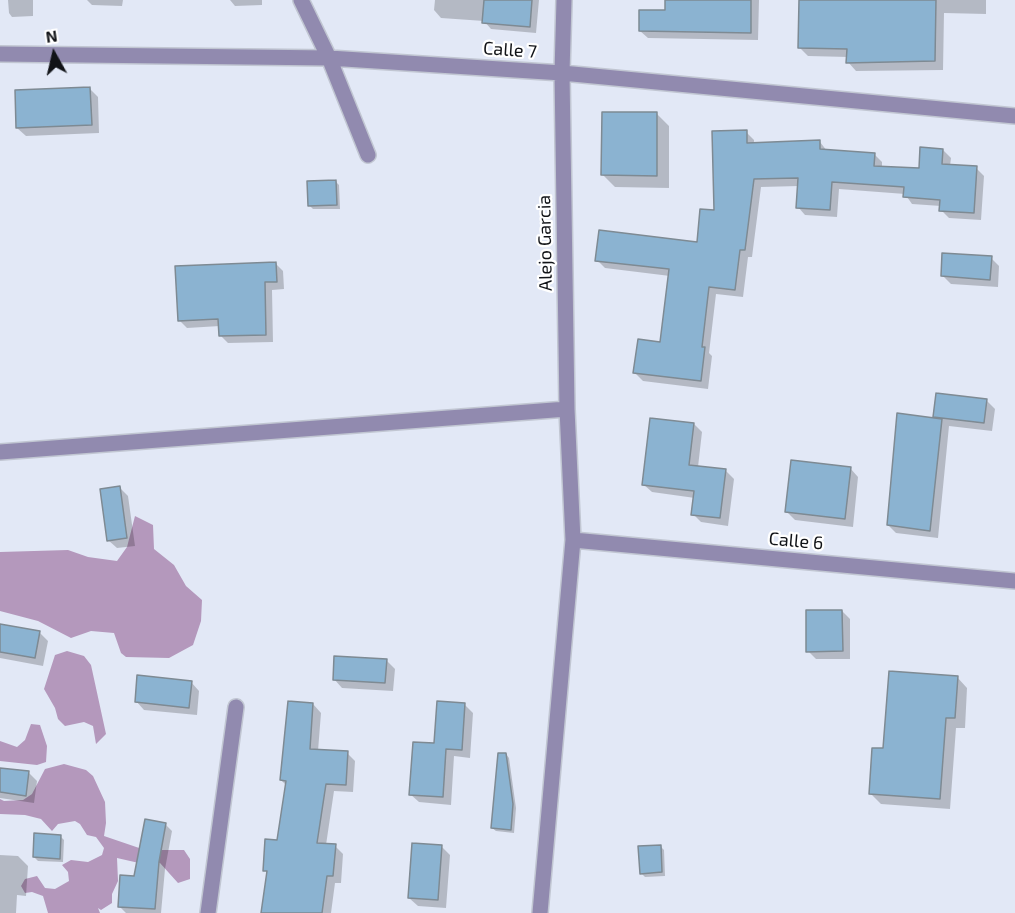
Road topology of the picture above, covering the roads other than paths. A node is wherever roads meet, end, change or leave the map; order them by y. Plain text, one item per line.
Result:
1 (301, 0) edge
2 (564, 0) edge
3 (0, 54) edge
4 (329, 58) junction
5 (562, 73) junction
6 (1015, 116) edge
7 (368, 154) dead end
8 (567, 409) junction
9 (0, 452) edge
10 (573, 540) junction
11 (1015, 581) edge
12 (236, 707) dead end
13 (208, 913) edge
14 (540, 913) edge

1 - 4 street
2 - 5 street, Alejo Garcia
3 - 4 street, Calle 7
4 - 5 street, Calle 7
4 - 7 street
5 - 6 street, Calle 7
5 - 8 street, Alejo Garcia
8 - 9 street
8 - 10 street, Alejo Garcia
10 - 11 street, Calle 6
10 - 14 street, Alejo Garcia
12 - 13 street

